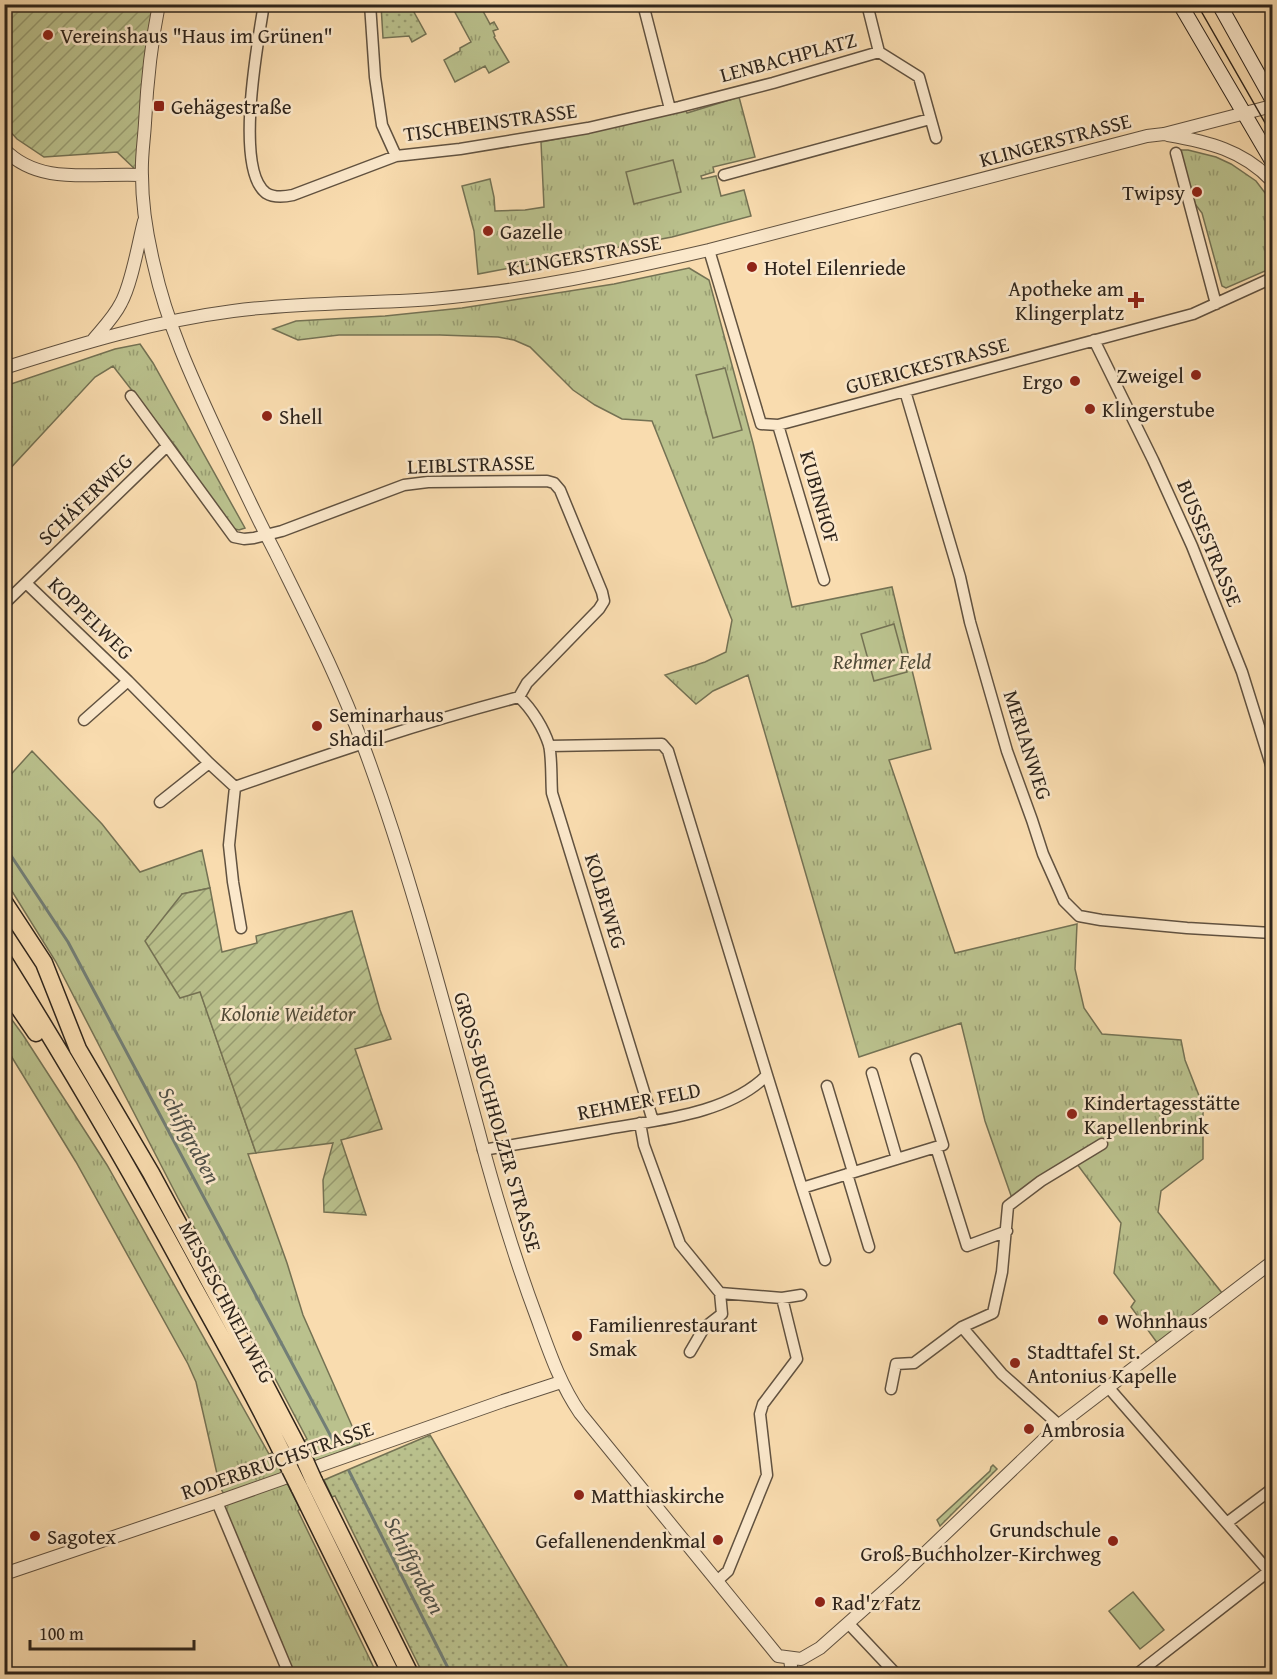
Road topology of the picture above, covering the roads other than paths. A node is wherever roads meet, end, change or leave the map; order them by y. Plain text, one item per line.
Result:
1 (159, 4) edge
2 (264, 4) edge
3 (370, 4) edge
4 (643, 4) edge
5 (867, 4) edge
6 (1180, 4) edge
7 (1219, 4) edge
8 (879, 52) junction
9 (1272, 99) edge
10 (1272, 106) edge
11 (670, 109) junction
12 (1243, 113) junction
13 (930, 119) junction
14 (1164, 134) junction
15 (936, 138) dead end
16 (4, 149) edge
17 (1176, 153) dead end
18 (396, 156) junction
19 (1272, 161) edge
20 (142, 175) junction
21 (724, 175) dead end
22 (1272, 181) edge
23 (145, 217) junction
24 (709, 250) junction
25 (1272, 278) edge
26 (1216, 304) junction
27 (170, 322) junction
28 (93, 340) junction
29 (1094, 340) junction
30 (4, 368) edge
31 (905, 391) junction
32 (131, 396) dead end
33 (778, 424) junction
34 (167, 446) junction
35 (266, 535) junction
36 (824, 580) dead end
37 (26, 584) junction
38 (4, 604) edge
39 (128, 681) junction
40 (519, 697) junction
41 (84, 720) dead end
42 (363, 743) junction
43 (549, 746) junction
44 (209, 763) junction
45 (1272, 768) edge
46 (235, 787) junction
47 (160, 802) dead end
48 (4, 902) edge
49 (241, 928) dead end
50 (1272, 933) edge
51 (4, 961) edge
52 (11, 984) edge
53 (78, 1049) junction
54 (916, 1059) dead end
55 (872, 1073) dead end
56 (766, 1075) junction
57 (827, 1086) dead end
58 (653, 1121) junction
59 (640, 1123) junction
60 (1102, 1144) dead end
61 (936, 1147) junction
62 (483, 1150) junction
63 (897, 1159) junction
64 (850, 1173) junction
65 (802, 1188) junction
66 (1007, 1231) junction
67 (869, 1247) dead end
68 (825, 1260) dead end
69 (1272, 1262) edge
70 (720, 1293) junction
71 (801, 1295) dead end
72 (782, 1298) junction
73 (962, 1327) junction
74 (690, 1352) dead end
75 (561, 1382) junction
76 (1108, 1387) junction
77 (891, 1389) dead end
78 (1059, 1425) junction
79 (298, 1466) junction
80 (307, 1484) junction
81 (1272, 1488) edge
82 (217, 1502) junction
83 (1228, 1522) junction
84 (1271, 1573) edge
85 (4, 1574) edge
86 (717, 1581) junction
87 (849, 1624) junction
88 (790, 1659) junction
89 (289, 1674) edge
90 (391, 1674) edge
91 (410, 1674) edge
92 (792, 1674) edge
93 (896, 1674) edge
94 (1137, 1674) edge

1 - 20 street
2 - 18 street
3 - 18 street, TISCHBEINSTRASSE
4 - 11 street
5 - 8 street
6 - 12 main road
7 - 9 main road
8 - 11 street, LENBACHPLATZ
8 - 13 street, LENBACHPLATZ
10 - 12 street, KLINGERSTRASSE
11 - 18 street, TISCHBEINSTRASSE
12 - 14 street, KLINGERSTRASSE
12 - 19 main road
13 - 15 street, LENBACHPLATZ
13 - 21 street
14 - 22 street, KLINGERSTRASSE
14 - 24 street, KLINGERSTRASSE
16 - 20 street
17 - 26 street
20 - 23 street
23 - 27 street, GROSS-BUCHHOLZER STRASSE
23 - 28 street
24 - 27 street, KLINGERSTRASSE
24 - 33 street
25 - 26 street, GUERICKESTRASSE
26 - 29 street, GUERICKESTRASSE
27 - 28 street, KLINGERSTRASSE
27 - 35 street, GROSS-BUCHHOLZER STRASSE
28 - 30 street, KLINGERSTRASSE
29 - 31 street, GUERICKESTRASSE
29 - 45 street, BUSSESTRASSE
31 - 33 street, GUERICKESTRASSE
31 - 50 street, MERIANWEG
32 - 34 street
33 - 36 street, KUBINHOF
34 - 35 street
34 - 37 street, SCHÄFERWEG
35 - 40 street, LEIBLSTRASSE
35 - 42 street, GROSS-BUCHHOLZER STRASSE
37 - 38 street, SCHÄFERWEG
37 - 39 street, KOPPELWEG
39 - 41 street, KOPPELWEG
39 - 44 street, KOPPELWEG
40 - 42 street
40 - 43 street, KOLBEWEG
42 - 46 street
42 - 62 street, GROSS-BUCHHOLZER STRASSE
43 - 56 street
43 - 58 street, KOLBEWEG
44 - 46 street, KOPPELWEG
44 - 47 street
46 - 49 street
48 - 53 highway
51 - 52 highway, MESSESCHNELLWEG
52 - 53 highway
52 - 79 highway, MESSESCHNELLWEG
53 - 79 highway, MESSESCHNELLWEG
54 - 61 street
55 - 63 street
56 - 58 street, REHMER FELD
56 - 65 street
57 - 64 street
58 - 59 street, REHMER FELD
59 - 62 street, REHMER FELD
59 - 70 street
60 - 66 street
61 - 63 street
61 - 66 street
62 - 75 street, GROSS-BUCHHOLZER STRASSE
63 - 64 street
64 - 65 street
64 - 67 street
65 - 68 street
66 - 73 street
69 - 76 street
70 - 72 street
70 - 74 street
71 - 72 street
72 - 86 street
73 - 77 street
73 - 78 street
75 - 82 street, RODERBRUCHSTRASSE
75 - 86 street, GROSS-BUCHHOLZER STRASSE
76 - 78 street
76 - 83 street
78 - 87 street
79 - 80 highway, MESSESCHNELLWEG, bridge
80 - 90 highway, MESSESCHNELLWEG
80 - 91 highway, MESSESCHNELLWEG
81 - 83 street
82 - 85 street, RODERBRUCHSTRASSE
82 - 89 street
83 - 84 street
84 - 94 street
86 - 88 street, GROSS-BUCHHOLZER STRASSE
87 - 88 street
87 - 93 street
88 - 92 street

